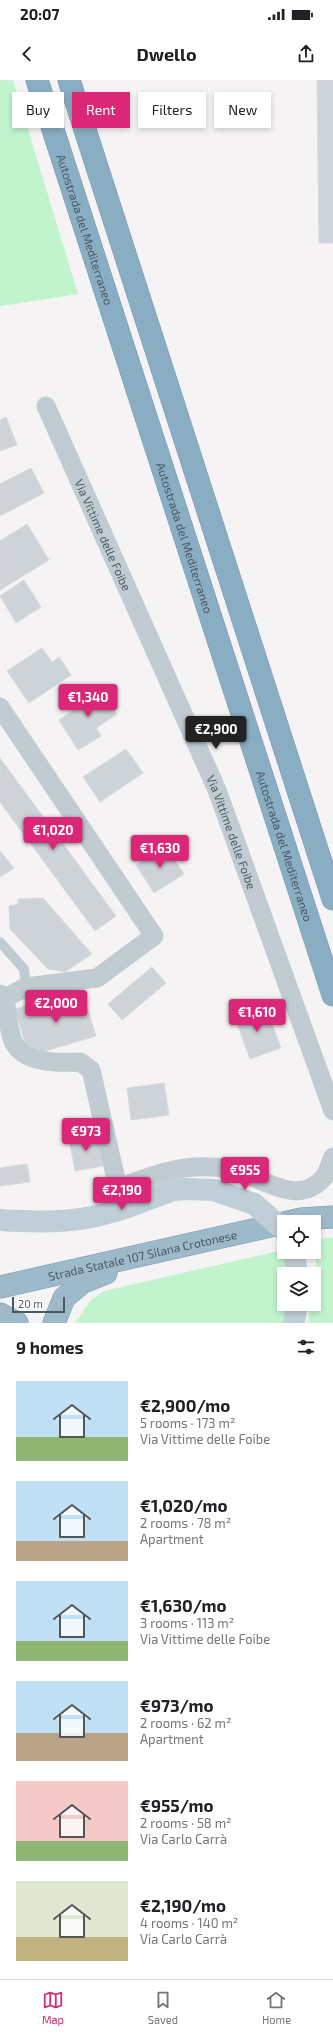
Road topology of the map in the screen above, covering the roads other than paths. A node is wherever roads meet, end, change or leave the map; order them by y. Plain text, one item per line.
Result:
1 (37, 80) edge
2 (70, 80) edge
3 (46, 406) dead end
4 (0, 707) edge
5 (333, 898) edge
6 (0, 942) edge
7 (26, 987) junction
8 (333, 995) edge
9 (3, 996) edge
10 (333, 1111) edge
11 (333, 1157) edge
12 (123, 1198) junction
13 (333, 1217) edge
14 (321, 1218) edge
15 (0, 1220) edge
16 (277, 1224) edge
17 (277, 1225) edge
18 (175, 1248) junction
19 (0, 1286) edge
20 (296, 1311) edge
21 (0, 1314) edge
22 (17, 1323) edge
23 (54, 1323) edge
24 (294, 1323) edge

1 - 8 highway, Autostrada del Mediterraneo
2 - 5 highway
3 - 10 street, Via Vittime delle Foibe
4 - 7 street
6 - 7 lane
7 - 9 street
9 - 12 street
11 - 12 street
12 - 15 main road
12 - 16 main road, bridge
13 - 14 highway
17 - 18 highway, Strada Statale 107 Silana Crotonese
18 - 19 highway, Strada Statale 107 Silana Crotonese
18 - 23 highway
20 - 24 main road
21 - 22 highway

